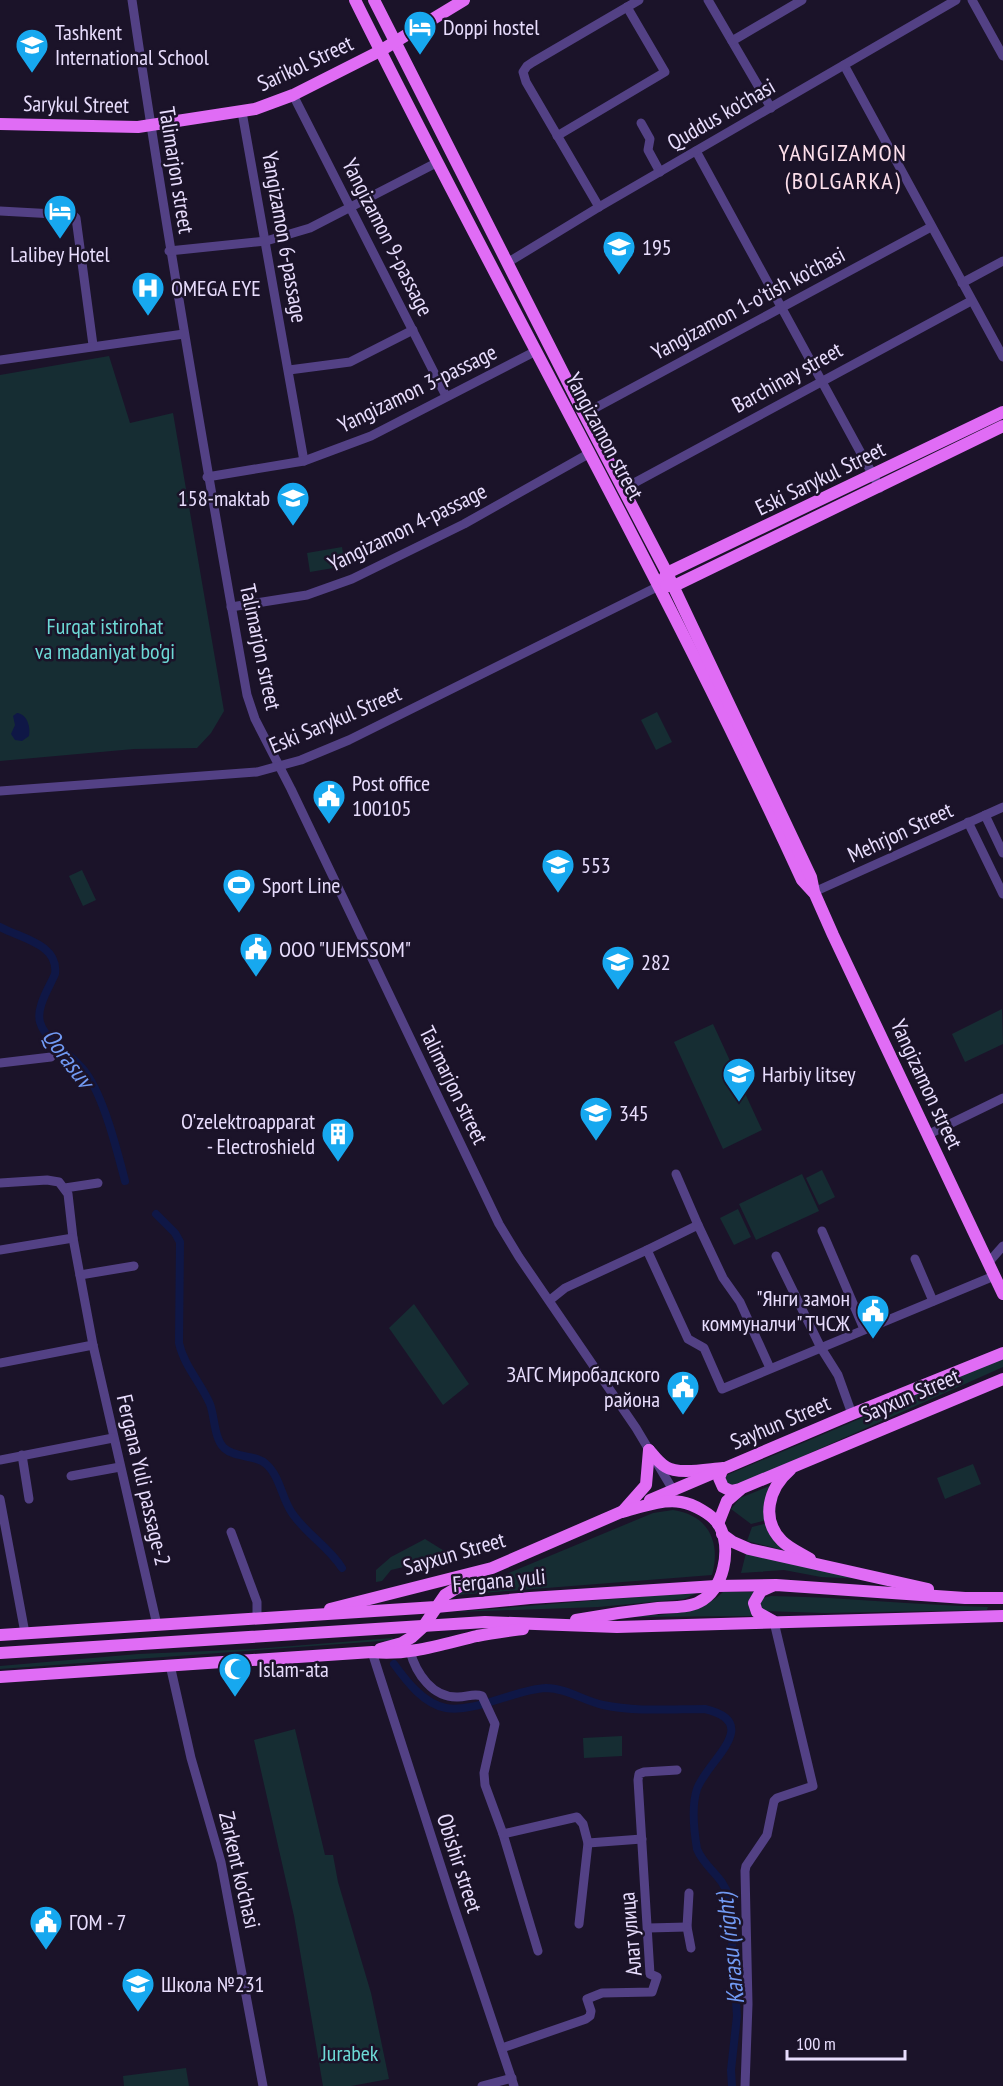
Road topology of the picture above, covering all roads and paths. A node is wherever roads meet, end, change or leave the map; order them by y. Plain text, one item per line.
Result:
1 (132, 0) edge
2 (355, 0) edge
3 (374, 0) edge
4 (464, 0) edge
5 (639, 0) edge
6 (708, 0) edge
7 (802, 0) edge
8 (956, 0) edge
9 (972, 0) edge
10 (627, 7) junction
11 (396, 41) junction
12 (732, 41) junction
13 (380, 51) junction
14 (1003, 56) edge
15 (844, 65) junction
16 (293, 95) junction
17 (771, 108) junction
18 (242, 112) junction
19 (641, 123) dead end
20 (0, 124) edge
21 (150, 126) junction
22 (557, 136) junction
23 (696, 151) junction
24 (438, 162) junction
25 (660, 172) junction
26 (599, 207) junction
27 (352, 208) junction
28 (0, 211) edge
29 (931, 227) junction
30 (266, 241) junction
31 (169, 251) junction
32 (1003, 261) edge
33 (507, 263) junction
34 (495, 270) junction
35 (962, 283) junction
36 (971, 301) junction
37 (782, 307) junction
38 (413, 330) junction
39 (184, 334) junction
40 (93, 345) junction
41 (536, 351) junction
42 (1003, 357) edge
43 (0, 360) edge
44 (289, 370) junction
45 (822, 380) junction
46 (446, 396) junction
47 (1003, 412) edge
48 (584, 414) junction
49 (1003, 426) edge
50 (590, 453) junction
51 (304, 461) junction
52 (874, 475) junction
53 (207, 477) junction
54 (880, 488) junction
55 (623, 489) junction
56 (668, 573) junction
57 (659, 586) junction
58 (674, 586) junction
59 (231, 607) junction
60 (280, 767) junction
61 (0, 791) edge
62 (1003, 807) edge
63 (985, 815) junction
64 (968, 822) junction
65 (1003, 853) edge
66 (814, 892) junction
67 (1003, 894) edge
68 (51, 1058) dead end
69 (0, 1063) edge
70 (1003, 1098) edge
71 (927, 1135) junction
72 (676, 1174) dead end
73 (0, 1183) edge
74 (98, 1183) dead end
75 (65, 1188) junction
76 (698, 1226) junction
77 (822, 1231) dead end
78 (73, 1238) junction
79 (1003, 1246) edge
80 (0, 1250) edge
81 (647, 1250) junction
82 (776, 1256) dead end
83 (915, 1259) dead end
84 (988, 1263) junction
85 (134, 1266) dead end
86 (80, 1275) junction
87 (994, 1276) junction
88 (1003, 1294) edge
89 (549, 1300) junction
90 (933, 1301) junction
91 (864, 1329) junction
92 (93, 1345) junction
93 (821, 1348) junction
94 (1002, 1352) edge
95 (0, 1363) edge
96 (770, 1368) junction
97 (1003, 1379) edge
98 (852, 1414) junction
99 (113, 1438) junction
100 (649, 1450) junction
101 (22, 1455) junction
102 (0, 1460) edge
103 (796, 1465) junction
104 (120, 1467) junction
105 (723, 1468) junction
106 (71, 1476) dead end
107 (742, 1488) junction
108 (673, 1490) junction
109 (0, 1499) edge
110 (29, 1499) dead end
111 (690, 1504) junction
112 (622, 1512) junction
113 (720, 1529) junction
114 (231, 1532) dead end
115 (819, 1564) junction
116 (492, 1568) junction
117 (716, 1586) junction
118 (776, 1586) junction
119 (965, 1598) junction
120 (1003, 1598) edge
121 (436, 1607) junction
122 (308, 1615) junction
123 (1003, 1616) edge
124 (257, 1618) junction
125 (774, 1622) junction
126 (157, 1625) junction
127 (451, 1625) junction
128 (553, 1625) junction
129 (423, 1627) junction
130 (25, 1633) junction
131 (0, 1635) edge
132 (372, 1652) junction
133 (410, 1652) junction
134 (0, 1653) edge
135 (170, 1665) junction
136 (0, 1677) edge
137 (677, 1770) dead end
138 (503, 1834) junction
139 (642, 1839) junction
140 (588, 1843) junction
141 (689, 1893) dead end
142 (579, 1924) dead end
143 (687, 1927) junction
144 (648, 1928) junction
145 (691, 1948) dead end
146 (538, 1952) dead end
147 (502, 2048) junction
148 (513, 2082) edge
149 (263, 2086) edge
150 (482, 2086) edge
151 (745, 2086) edge

1 - 21 street, Talimarjon street
2 - 13 main road, Yangizamon street
3 - 11 main road, Yangizamon street
4 - 11 main road, Sarikol Street
5 - 10 street
6 - 12 street
7 - 12 street
8 - 15 street, Quddus ko'chasi
9 - 14 street
10 - 22 street
10 - 22 street
11 - 13 main road, Sarikol Street
11 - 33 main road, Yangizamon street
12 - 17 street
13 - 16 main road, Sarikol Street
13 - 24 main road, Yangizamon street
15 - 17 street, Quddus ko'chasi
15 - 29 street
16 - 18 main road, Sarikol Street
16 - 27 street, Yangizamon 9-passage
17 - 23 street, Quddus ko'chasi
18 - 21 main road, Sarikol Street
18 - 30 street, Yangizamon 6-passage
19 - 25 street
20 - 21 main road, Sarykul Street
21 - 31 street, Talimarjon street
22 - 26 street
23 - 25 street, Quddus ko'chasi
23 - 37 street
24 - 27 street
24 - 34 main road, Yangizamon street
25 - 26 street, Quddus ko'chasi
26 - 33 street, Quddus ko'chasi
27 - 30 street
27 - 38 street, Yangizamon 9-passage
28 - 40 street
29 - 35 street
29 - 37 street, Yangizamon 1-o'tish ko'chasi
30 - 31 street
30 - 44 street, Yangizamon 6-passage
31 - 39 street, Talimarjon street
32 - 35 street
33 - 34 main road
33 - 48 main road, Yangizamon street
34 - 41 main road, Yangizamon street
35 - 36 street
36 - 42 street
36 - 45 street, Barchinay street
37 - 45 street
37 - 48 street, Yangizamon 1-o'tish ko'chasi
38 - 44 street
38 - 46 street, Yangizamon 9-passage
39 - 40 street
39 - 53 street, Talimarjon street
40 - 43 street
41 - 46 street, Yangizamon 3-passage
41 - 50 main road, Yangizamon street
44 - 51 street, Yangizamon 6-passage
45 - 52 street
45 - 55 street, Barchinay street
46 - 51 street, Yangizamon 3-passage
47 - 52 main road, Eski Sarykul Street
48 - 55 main road, Yangizamon street
49 - 54 main road, Eski Sarykul Street
50 - 57 main road, Yangizamon street
50 - 59 street, Yangizamon 4-passage
51 - 53 street, Yangizamon 3-passage
52 - 54 street
52 - 56 main road, Eski Sarykul Street
53 - 59 street, Talimarjon street
54 - 58 main road, Eski Sarykul Street
55 - 56 main road, Yangizamon street
56 - 57 main road, Eski Sarykul Street
56 - 58 main road, Yangizamon street
57 - 58 main road, Eski Sarykul Street
57 - 60 street, Eski Sarykul Street
57 - 66 main road, Yangizamon street
58 - 66 main road, Yangizamon street
59 - 60 street, Talimarjon street
60 - 61 street, Eski Sarykul Street
60 - 89 street, Talimarjon street
62 - 63 street, Mehrjon Street
63 - 64 street, Mehrjon Street
63 - 65 street
64 - 66 street, Mehrjon Street
64 - 67 street
66 - 71 main road, Yangizamon street
68 - 69 street
70 - 71 street
71 - 84 main road, Yangizamon street
72 - 76 street
73 - 75 street
74 - 75 street
75 - 78 street, Fergana Yuli passage-2
76 - 81 street
76 - 96 street
77 - 91 street
78 - 80 street
78 - 86 street, Fergana Yuli passage-2
79 - 84 street
81 - 89 street
81 - 96 street
82 - 93 street
83 - 90 street
84 - 87 main road, Yangizamon street
85 - 86 street
86 - 92 street, Fergana Yuli passage-2
87 - 88 main road, Yangizamon street
87 - 90 street
89 - 100 street, Talimarjon street
90 - 91 street
91 - 93 street
92 - 95 street
92 - 99 street, Fergana Yuli passage-2
93 - 96 street
93 - 98 street
94 - 98 main road, Sayhun Street
97 - 103 main road, Sayxun Street
98 - 105 main road, Sayhun Street
99 - 101 street
99 - 104 street, Fergana Yuli passage-2
100 - 105 main road
100 - 108 street, Talimarjon street
100 - 112 main road
101 - 102 street
101 - 110 street
103 - 107 main road, Sayxun Street
103 - 115 main road
104 - 106 street
104 - 126 street, Fergana Yuli passage-2
105 - 107 main road
105 - 108 main road, Sayhun Street
107 - 113 main road, Sayxun Street
108 - 111 main road
108 - 112 main road, Sayxun Street
109 - 130 street
111 - 112 main road
111 - 113 main road
112 - 116 main road, Sayxun Street
113 - 115 main road
113 - 117 main road
114 - 124 street
115 - 119 main road
116 - 121 main road
116 - 122 main road, Sayxun Street
117 - 118 main road, Fergana yuli
117 - 121 main road, Fergana yuli
117 - 128 main road
118 - 119 main road, Fergana yuli
118 - 125 main road
119 - 120 main road, Fergana yuli
121 - 122 main road, Fergana yuli
121 - 127 main road
121 - 129 main road
122 - 124 main road, Fergana yuli
123 - 125 main road, Fergana yuli
124 - 126 main road, Fergana yuli
125 - 128 main road, Fergana yuli
125 - 151 street
126 - 130 main road, Fergana yuli
127 - 128 main road, Fergana yuli
127 - 129 main road, Fergana yuli
128 - 133 main road
129 - 132 main road
129 - 134 main road, Fergana yuli
130 - 131 main road, Fergana yuli
132 - 133 main road
132 - 135 main road
132 - 147 street, Obishir street
133 - 138 street
135 - 136 main road
135 - 149 street, Zarkent ko'chasi
137 - 139 street, Алат улица
138 - 140 street, Алат улица
138 - 146 street
139 - 140 street
139 - 144 street, Алат улица
140 - 142 street, Алат улица
141 - 143 street
143 - 144 street
143 - 145 street
144 - 147 street, Алат улица
147 - 148 street, Obishir street
148 - 150 street

